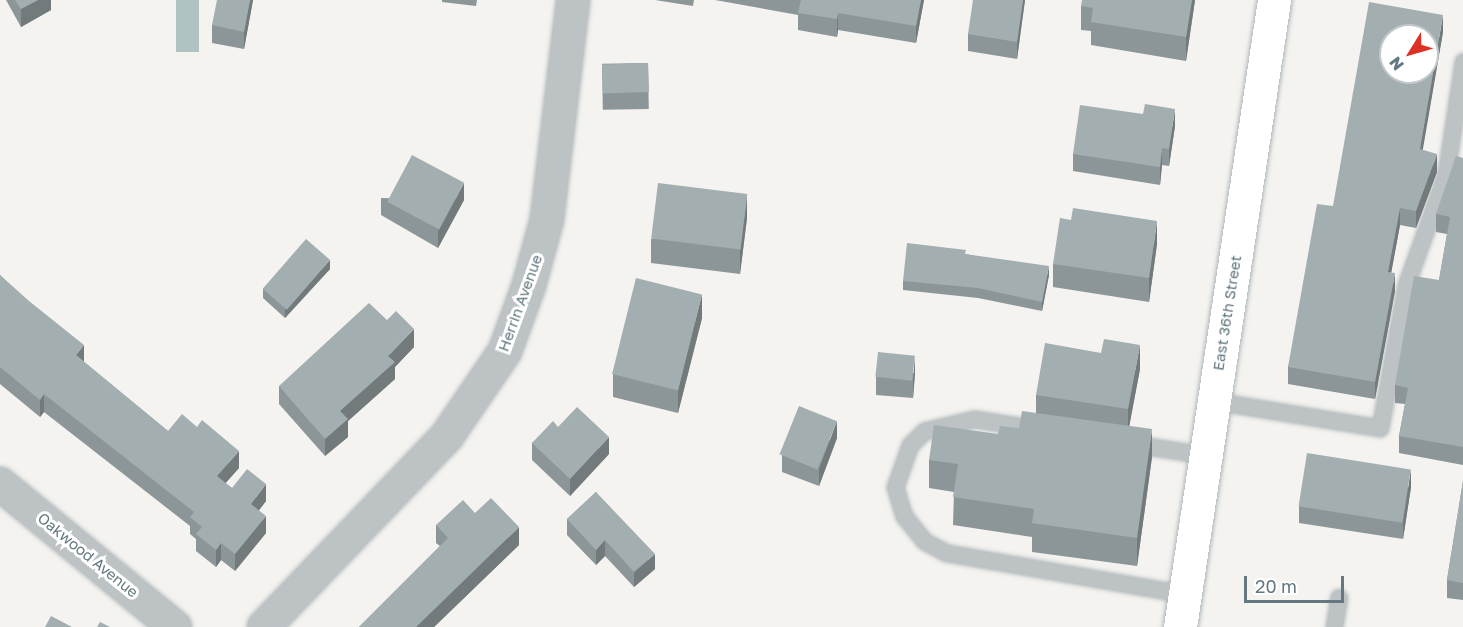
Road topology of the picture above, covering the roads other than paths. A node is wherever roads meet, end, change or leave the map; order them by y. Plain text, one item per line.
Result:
1 (573, 0) edge
2 (1274, 0) edge
3 (1463, 61) edge
4 (1214, 401) junction
5 (1053, 432) edge
6 (1121, 442) edge
7 (1206, 456) junction
8 (0, 484) edge
9 (1185, 594) junction
10 (1339, 597) dead end
11 (175, 627) edge
12 (264, 627) edge
13 (1181, 627) edge
14 (1334, 627) edge

1 - 12 street, Herrin Avenue
2 - 4 street, East 36th Street
3 - 4 lane
4 - 7 street, East 36th Street
5 - 9 lane
6 - 7 lane
7 - 9 street, East 36th Street
8 - 11 street, Oakwood Avenue
9 - 13 street, East 36th Street
10 - 14 lane

